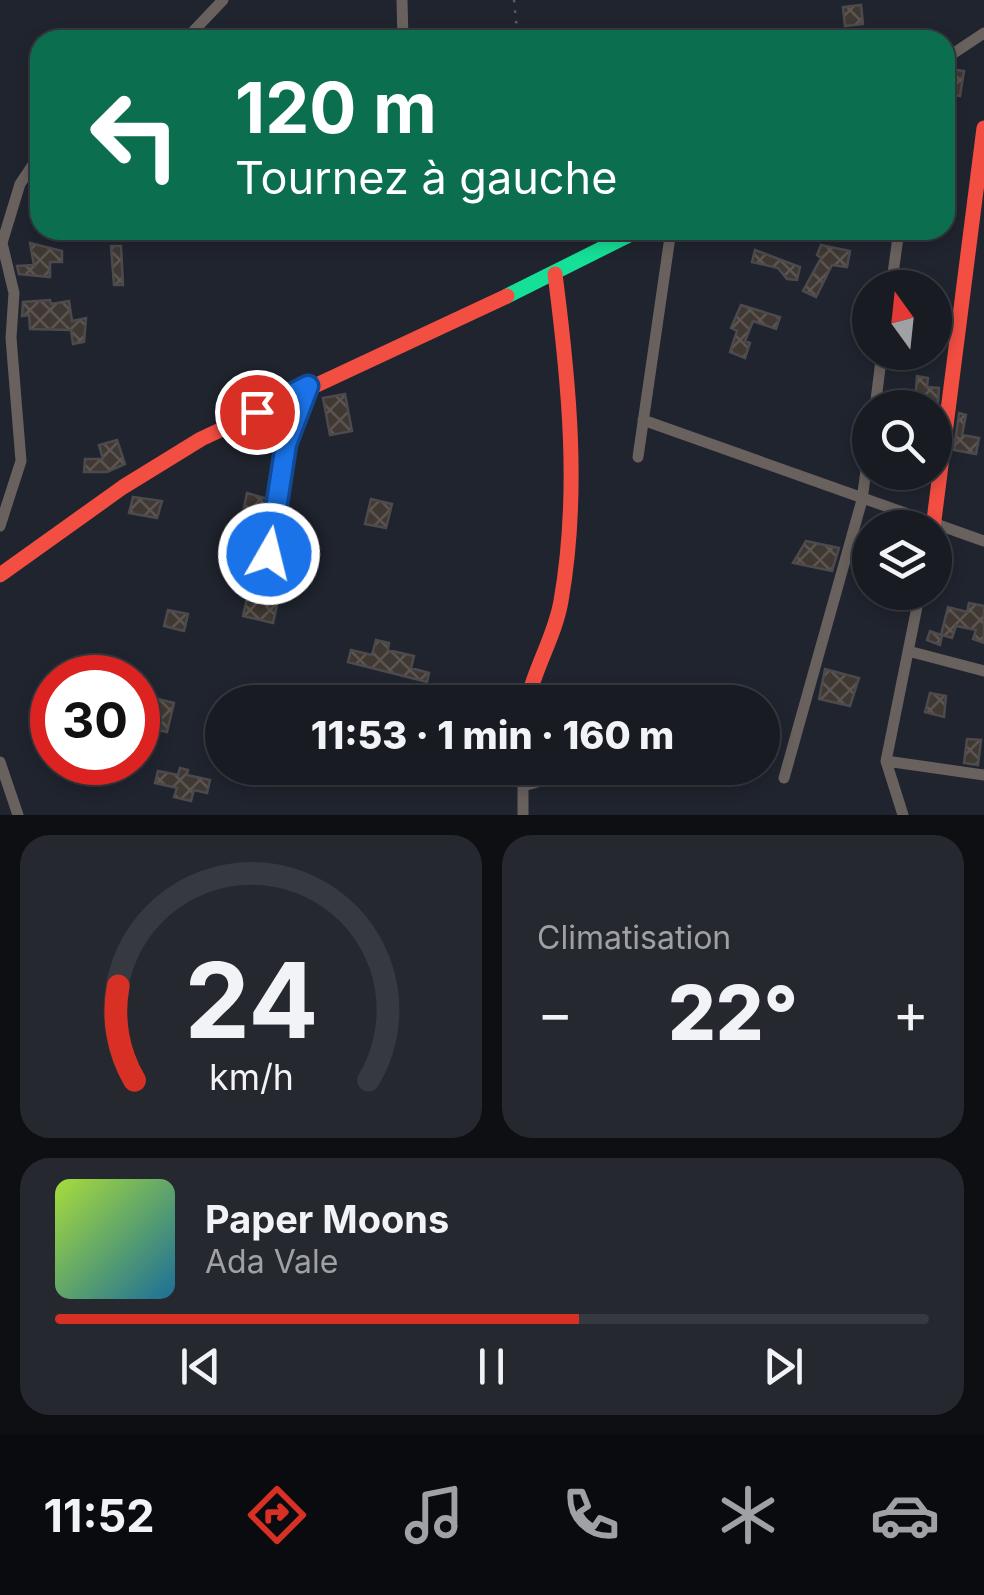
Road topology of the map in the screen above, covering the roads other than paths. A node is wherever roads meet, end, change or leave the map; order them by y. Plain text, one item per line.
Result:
1 (224, 0) edge
2 (402, 0) edge
3 (194, 30) edge
4 (403, 30) edge
5 (984, 33) edge
6 (955, 52) edge
7 (984, 128) edge
8 (30, 169) edge
9 (598, 240) edge
10 (670, 240) edge
11 (898, 240) edge
12 (893, 270) edge
13 (554, 274) junction
14 (308, 386) junction
15 (643, 420) junction
16 (638, 458) dead end
17 (863, 490) edge
18 (862, 500) junction
19 (888, 510) edge
20 (935, 510) edge
21 (0, 526) edge
22 (952, 532) edge
23 (984, 541) edge
24 (0, 575) edge
25 (265, 586) dead end
26 (916, 610) edge
27 (908, 652) junction
28 (984, 671) edge
29 (534, 685) edge
30 (886, 761) junction
31 (0, 762) edge
32 (984, 775) edge
33 (784, 778) dead end
34 (526, 785) edge
35 (523, 786) joint
36 (18, 815) edge
37 (523, 815) edge
38 (904, 815) edge

1 - 3 street
2 - 4 street
5 - 6 street
7 - 20 street
8 - 21 street
9 - 13 street
10 - 15 street
11 - 12 street
13 - 14 street
13 - 29 street
14 - 24 street
14 - 25 street
15 - 16 street
15 - 18 street
17 - 18 street
18 - 19 street
18 - 33 street
22 - 23 street
26 - 27 street
27 - 28 street
27 - 30 street
30 - 32 street
30 - 38 street
31 - 36 street
34 - 35 street
35 - 37 street

